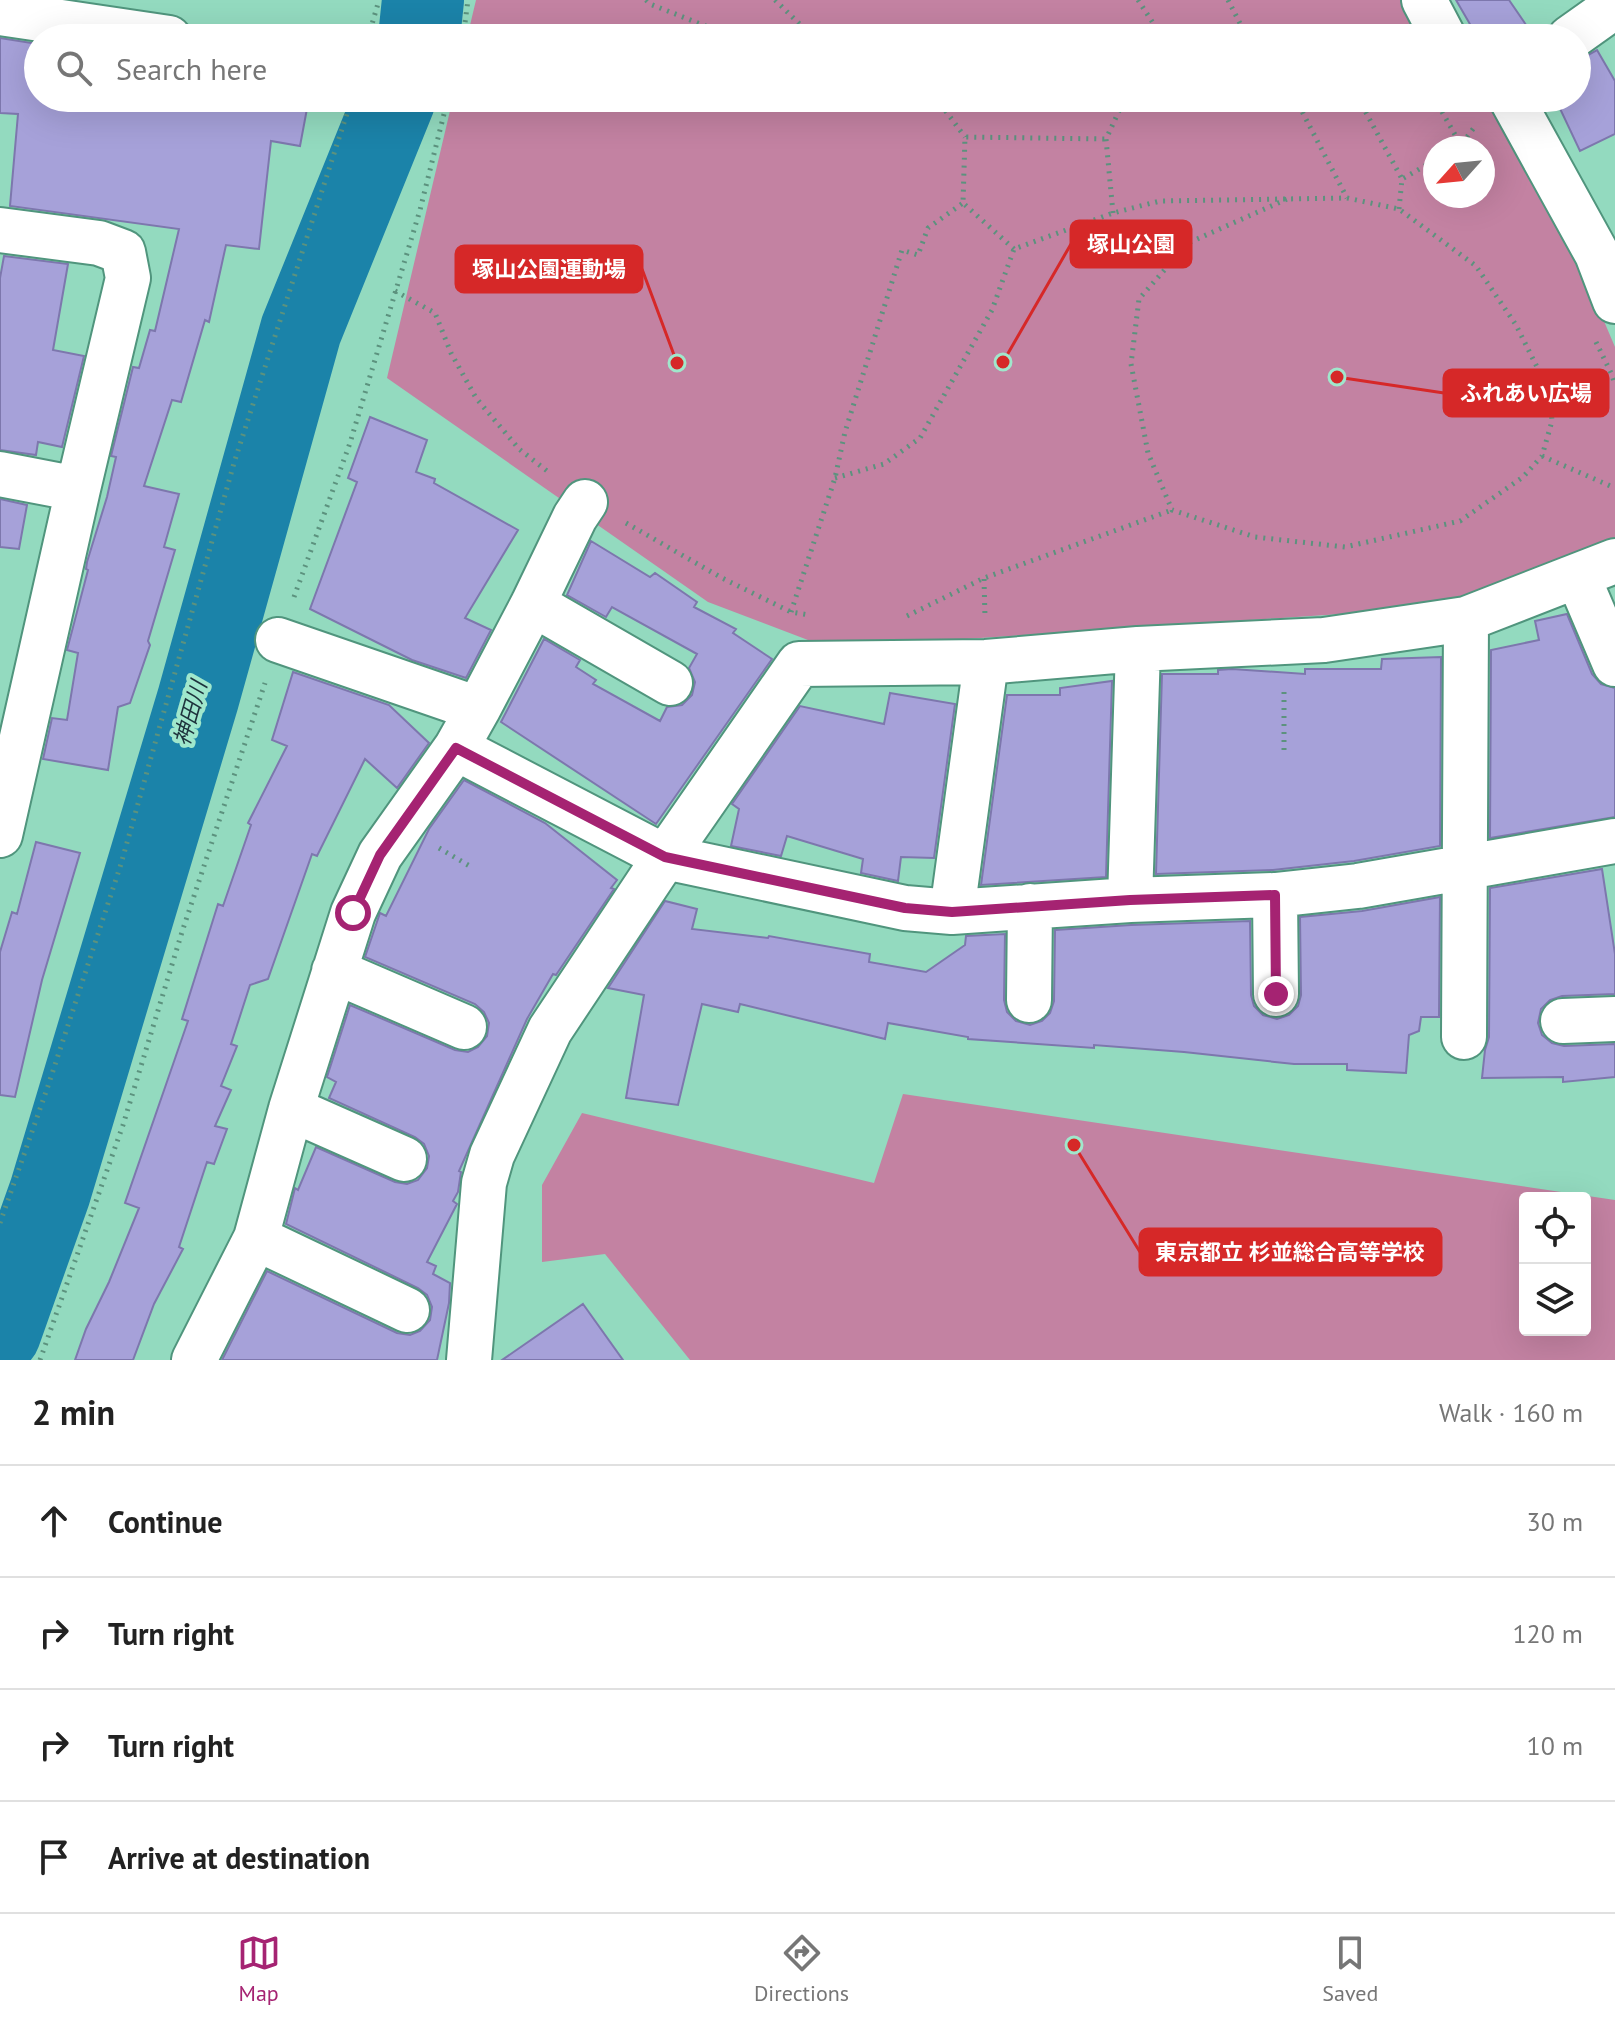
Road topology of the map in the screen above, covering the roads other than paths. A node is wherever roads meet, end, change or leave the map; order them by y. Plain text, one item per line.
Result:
1 (1424, 0) edge
2 (1615, 6) edge
3 (0, 13) edge
4 (104, 14) edge
5 (131, 24) edge
6 (1437, 24) edge
7 (1590, 24) edge
8 (1519, 112) edge
9 (0, 230) edge
10 (1615, 301) edge
11 (0, 474) edge
12 (78, 489) junction
13 (585, 502) dead end
14 (1597, 569) edge
15 (533, 604) junction
16 (1466, 619) junction
17 (278, 640) road end
18 (1138, 649) junction
19 (986, 662) junction
20 (1615, 664) edge
21 (670, 683) dead end
22 (14, 709) edge
23 (478, 709) junction
24 (456, 748) junction
25 (0, 835) edge
26 (1615, 841) edge
27 (665, 857) junction
28 (1465, 867) junction
29 (1275, 895) junction
30 (1130, 900) junction
31 (1030, 906) junction
32 (952, 912) junction
33 (334, 971) junction
34 (1276, 994) dead end
35 (1029, 1000) dead end
36 (1615, 1019) edge
37 (1563, 1021) dead end
38 (464, 1027) dead end
39 (1464, 1037) dead end
40 (291, 1109) junction
41 (404, 1159) dead end
42 (256, 1238) junction
43 (407, 1310) dead end
44 (194, 1360) edge
45 (469, 1360) edge

1 - 6 street
2 - 7 street
3 - 4 street
4 - 5 street
8 - 10 street
9 - 12 street
11 - 12 street
12 - 22 street
13 - 15 street
14 - 16 street
14 - 20 street
15 - 21 street
15 - 23 street
16 - 18 street
16 - 28 street
17 - 23 street
18 - 19 street
18 - 30 street
19 - 27 street
19 - 32 street
22 - 25 street
23 - 24 street
24 - 27 street
24 - 33 street
26 - 28 street
27 - 32 street
27 - 45 street
28 - 29 street
28 - 39 street
29 - 30 street
29 - 34 street
30 - 31 street
31 - 32 street
31 - 35 street
33 - 38 street
33 - 40 street
36 - 37 street
40 - 41 street
40 - 42 street
42 - 43 street
42 - 44 street

